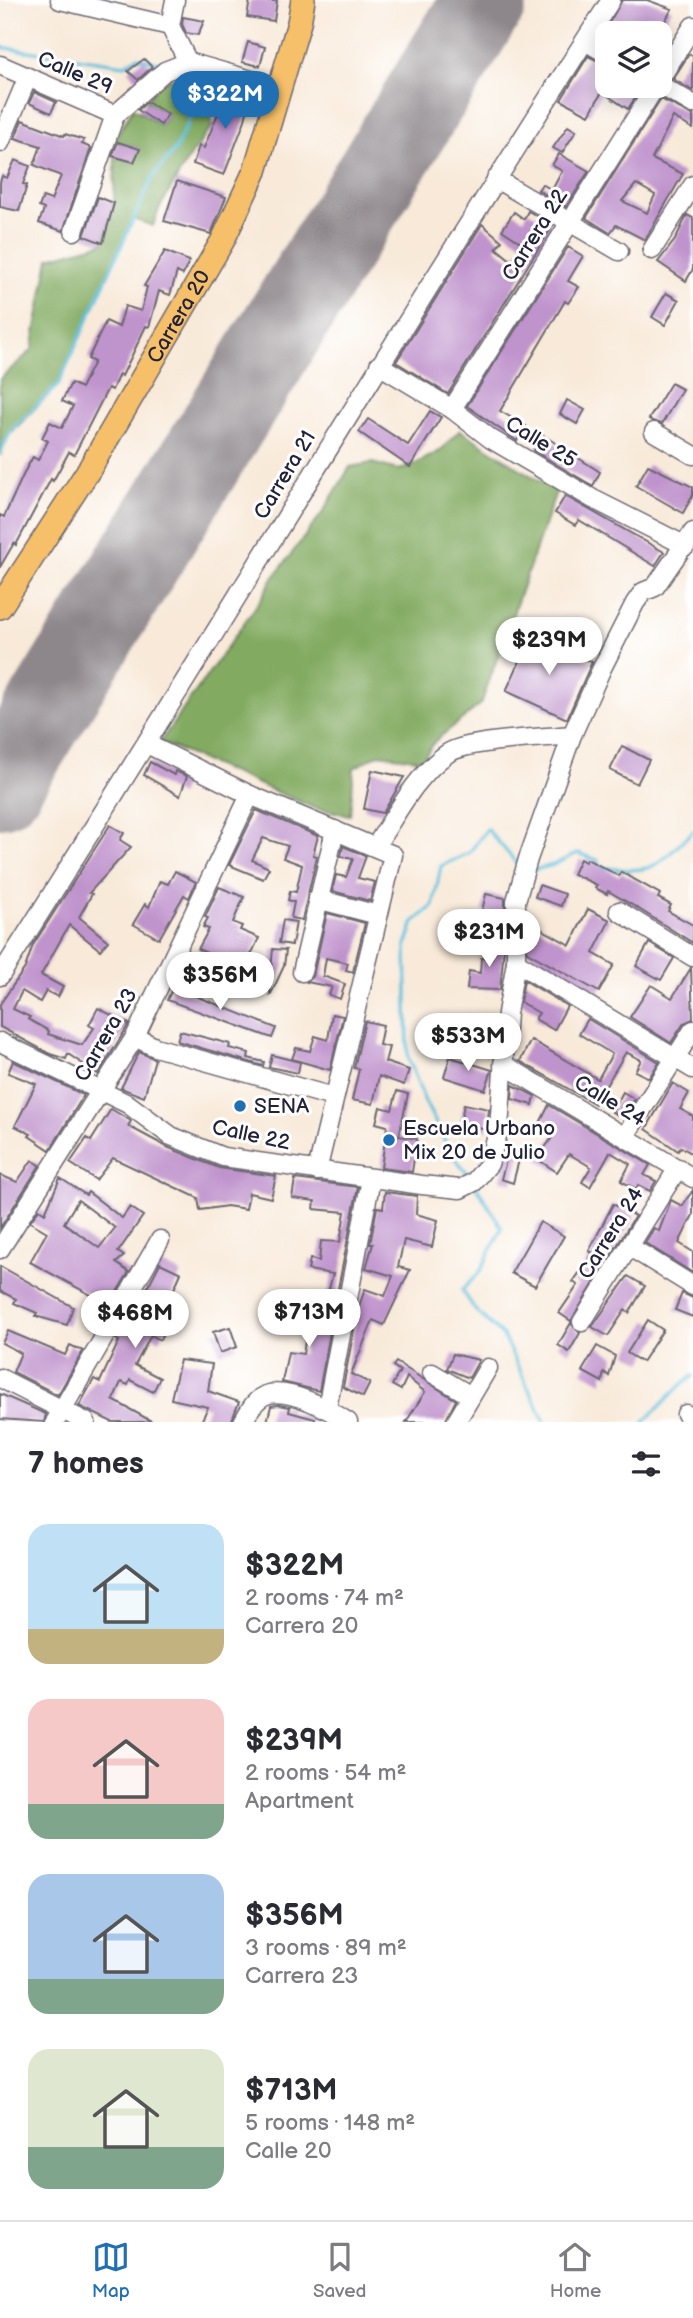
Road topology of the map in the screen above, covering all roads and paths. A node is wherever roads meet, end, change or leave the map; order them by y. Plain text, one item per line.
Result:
1 (60, 0) edge
2 (175, 0) edge
3 (303, 0) edge
4 (611, 0) edge
5 (170, 26) junction
6 (693, 26) edge
7 (585, 41) junction
8 (595, 47) edge
9 (672, 60) edge
10 (188, 62) junction
11 (0, 65) edge
12 (27, 79) junction
13 (279, 88) junction
14 (672, 93) edge
15 (650, 98) edge
16 (693, 104) edge
17 (115, 115) junction
18 (0, 143) edge
19 (496, 179) junction
20 (693, 185) edge
21 (570, 223) junction
22 (74, 231) dead end
23 (619, 250) dead end
24 (652, 250) dead end
25 (379, 365) junction
26 (452, 409) junction
27 (654, 432) dead end
28 (693, 455) edge
29 (689, 539) edge
30 (0, 607) edge
31 (572, 735) junction
32 (147, 744) junction
33 (250, 794) junction
34 (335, 830) junction
35 (375, 847) junction
36 (317, 900) junction
37 (619, 911) dead end
38 (378, 915) junction
39 (693, 957) edge
40 (516, 962) junction
41 (302, 972) dead end
42 (0, 976) edge
43 (693, 1030) edge
44 (135, 1038) junction
45 (0, 1042) edge
46 (674, 1058) junction
47 (503, 1064) junction
48 (693, 1069) edge
49 (101, 1090) junction
50 (332, 1097) junction
51 (625, 1136) junction
52 (317, 1171) junction
53 (685, 1173) edge
54 (370, 1179) junction
55 (160, 1240) dead end
56 (630, 1248) junction
57 (0, 1249) edge
58 (693, 1286) edge
59 (582, 1322) dead end
60 (488, 1368) dead end
61 (432, 1373) dead end
62 (0, 1378) edge
63 (471, 1396) junction
64 (327, 1408) junction
65 (58, 1416) edge
66 (86, 1422) edge
67 (243, 1422) edge
68 (348, 1422) edge
69 (456, 1422) edge

1 - 5 street
2 - 5 street
3 - 13 main road, Carrera 20
4 - 7 street, Carrera 21
5 - 10 street
6 - 9 street
7 - 8 street
7 - 19 street, Carrera 21
10 - 13 street
10 - 17 street, Calle 29
11 - 12 street, Calle 29
12 - 17 street, Calle 29
12 - 18 street
13 - 30 main road, Carrera 20
14 - 16 street
15 - 21 street, Carrera 22
17 - 22 street
19 - 21 street
19 - 25 street, Carrera 21
20 - 24 street
21 - 23 street
21 - 26 street, Carrera 22
25 - 26 street, Calle 25
25 - 32 street, Carrera 21
26 - 29 street, Calle 25
27 - 28 street
29 - 31 street
31 - 35 street
31 - 40 street
32 - 33 street
32 - 42 street, Carrera 21
33 - 34 street
33 - 44 street, Carrera 23
34 - 35 street
34 - 36 street
35 - 38 street
36 - 38 street
36 - 41 street
37 - 39 street
38 - 50 street
40 - 46 street
40 - 47 street
43 - 46 street
44 - 49 street, Carrera 23
44 - 50 street
45 - 49 street, Calle 22
46 - 48 street
46 - 51 street
47 - 51 street, Calle 24
47 - 54 street, Calle 22
49 - 52 street, Calle 22
49 - 57 street, Carrera 23
50 - 52 street
51 - 53 street, Calle 24
52 - 54 street, Calle 22
53 - 56 street, Carrera 24
54 - 64 street
55 - 65 street
56 - 58 street
56 - 59 street, Carrera 24
60 - 63 street
61 - 63 street
62 - 65 street
63 - 69 street
64 - 67 street
64 - 68 street
65 - 66 street

